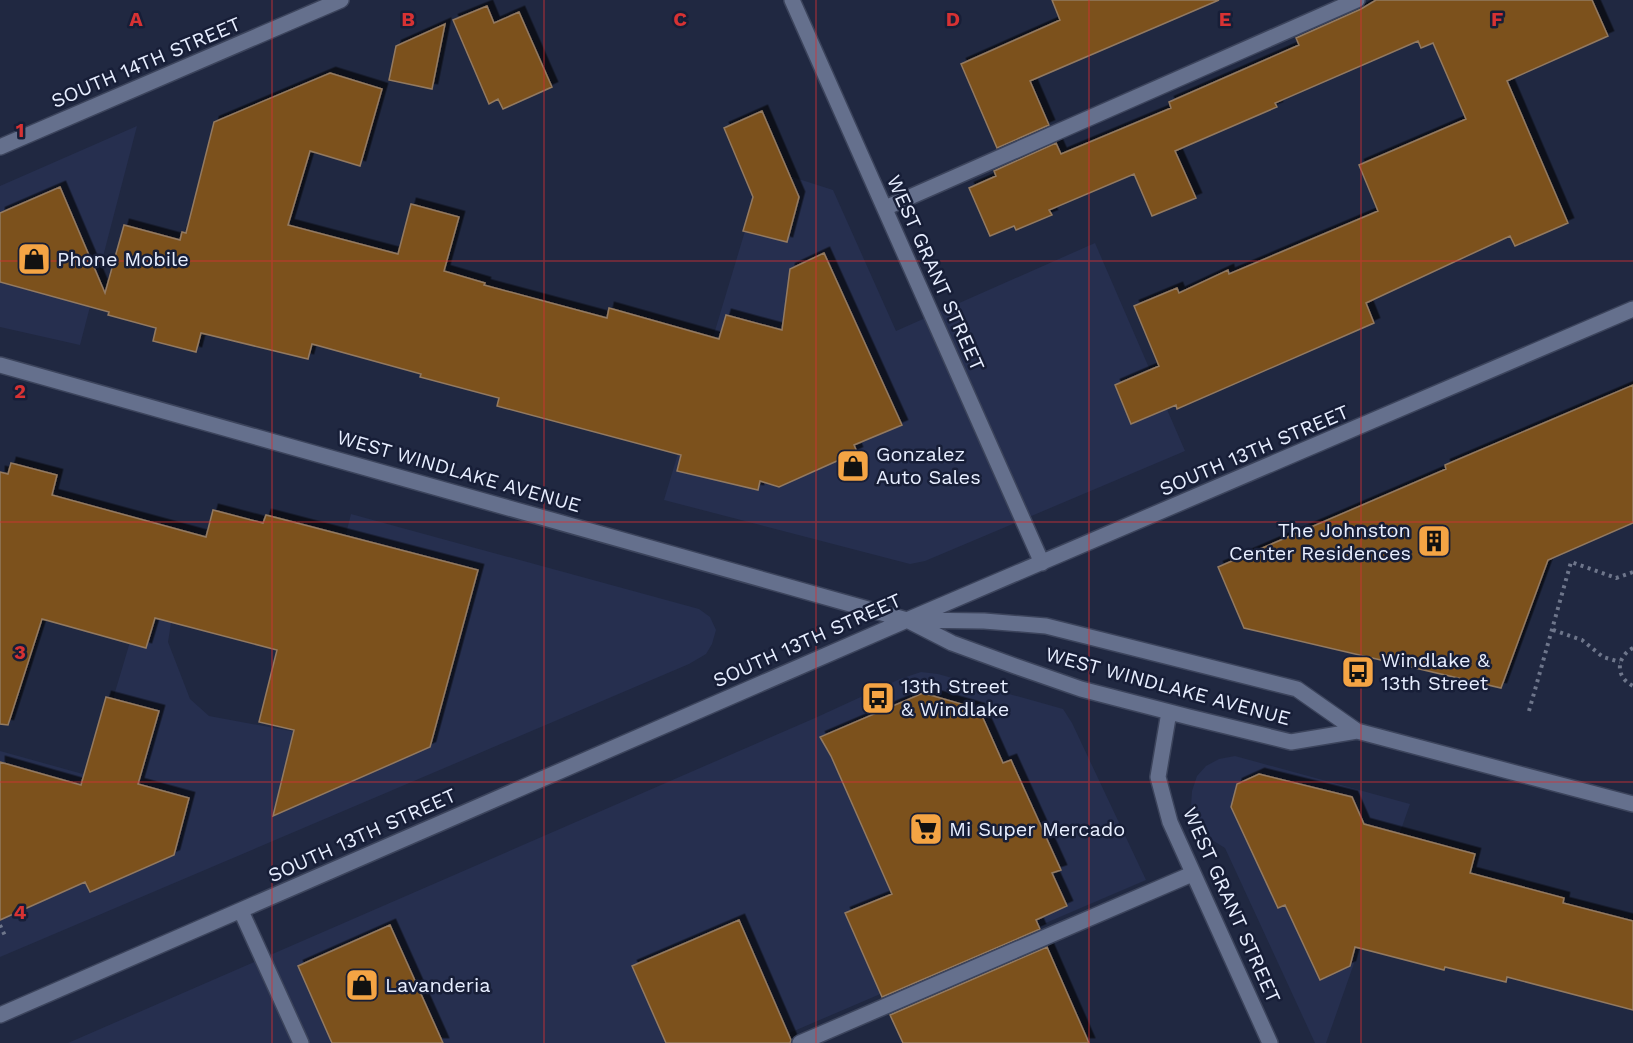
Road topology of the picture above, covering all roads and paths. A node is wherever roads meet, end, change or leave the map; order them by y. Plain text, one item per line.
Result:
1 (341, 0) edge
2 (792, 0) edge
3 (1357, 0) edge
4 (0, 147) edge
5 (885, 208) junction
6 (1633, 309) edge
7 (0, 365) edge
8 (1042, 563) junction
9 (1633, 572) edge
10 (907, 620) junction
11 (1553, 630) junction
12 (1633, 648) edge
13 (1620, 662) junction
14 (1633, 686) edge
15 (1529, 711) dead end
16 (1169, 712) junction
17 (1357, 731) junction
18 (1633, 804) edge
19 (1192, 874) junction
20 (241, 911) junction
21 (0, 925) edge
22 (6, 938) dead end
23 (0, 1015) edge
24 (301, 1043) edge
25 (800, 1043) edge
26 (1270, 1043) edge

1 - 4 street, SOUTH 14TH STREET
2 - 5 street, WEST GRANT STREET
3 - 5 street
5 - 8 street, WEST GRANT STREET
6 - 8 street, SOUTH 13TH STREET
7 - 10 street, WEST WINDLAKE AVENUE
8 - 10 street, SOUTH 13TH STREET
9 - 11 path
10 - 16 street, WEST WINDLAKE AVENUE
10 - 17 street, WEST WINDLAKE AVENUE
10 - 20 street, SOUTH 13TH STREET
11 - 13 path
11 - 15 path
12 - 13 path
13 - 14 path
16 - 17 street, WEST WINDLAKE AVENUE
16 - 19 street, WEST GRANT STREET
17 - 18 street, WEST WINDLAKE AVENUE
19 - 25 street
19 - 26 street, WEST GRANT STREET
20 - 23 street, SOUTH 13TH STREET
20 - 24 street
21 - 22 path

